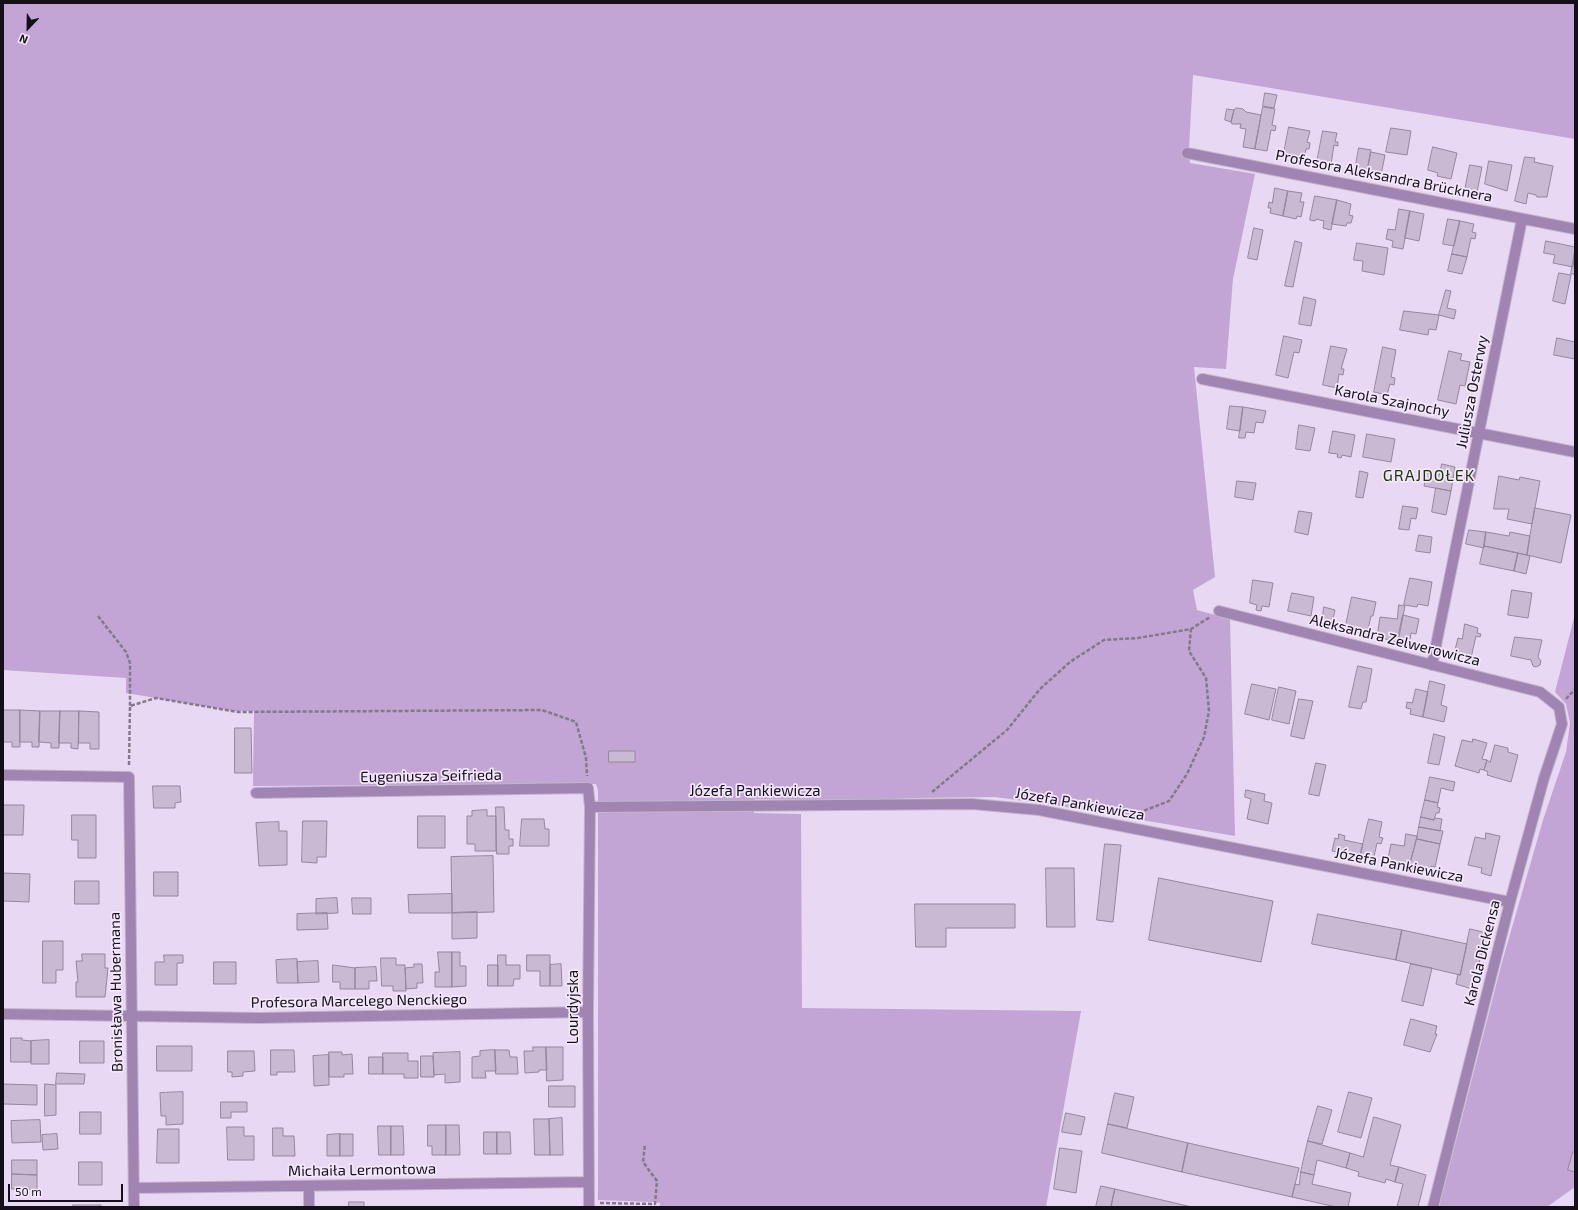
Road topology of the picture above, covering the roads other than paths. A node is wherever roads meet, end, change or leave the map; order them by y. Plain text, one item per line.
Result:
1 (1187, 153) dead end
2 (1522, 219) junction
3 (1575, 230) edge
4 (1202, 379) dead end
5 (1479, 433) junction
6 (1575, 452) edge
7 (1219, 611) road end
8 (1432, 665) junction
9 (1559, 707) joint
10 (3, 775) edge
11 (256, 793) dead end
12 (590, 807) junction
13 (1510, 902) junction
14 (588, 1012) junction
15 (3, 1014) edge
16 (131, 1017) junction
17 (589, 1182) junction
18 (309, 1186) junction
19 (134, 1188) junction
20 (589, 1205) edge
21 (134, 1207) edge
22 (309, 1207) edge
23 (1432, 1207) edge

1 - 2 street, Profesora Aleksandra Brücknera
2 - 3 street, Profesora Aleksandra Brücknera
2 - 5 street, Juliusza Osterwy
4 - 5 street, Karola Szajnochy
5 - 6 street, Karola Szajnochy
5 - 8 street, Juliusza Osterwy
7 - 8 street, Aleksandra Zelwerowicza
8 - 9 street, Aleksandra Zelwerowicza
9 - 13 street, Karola Dickensa
10 - 16 street, Bronisława Hubermana
11 - 12 street, Eugeniusza Seifrieda
12 - 13 street, Józefa Pankiewicza
12 - 14 street, Lourdyjska
13 - 23 street, Karola Dickensa
14 - 16 street, Profesora Marcelego Nenckiego
14 - 17 street, Lourdyjska
15 - 16 street, Profesora Marcelego Nenckiego
16 - 19 street, Bronisława Hubermana
17 - 18 street, Michaiła Lermontowa
17 - 20 street, Lourdyjska
18 - 19 street, Michaiła Lermontowa
18 - 22 street
19 - 21 street, Bronisława Hubermana

